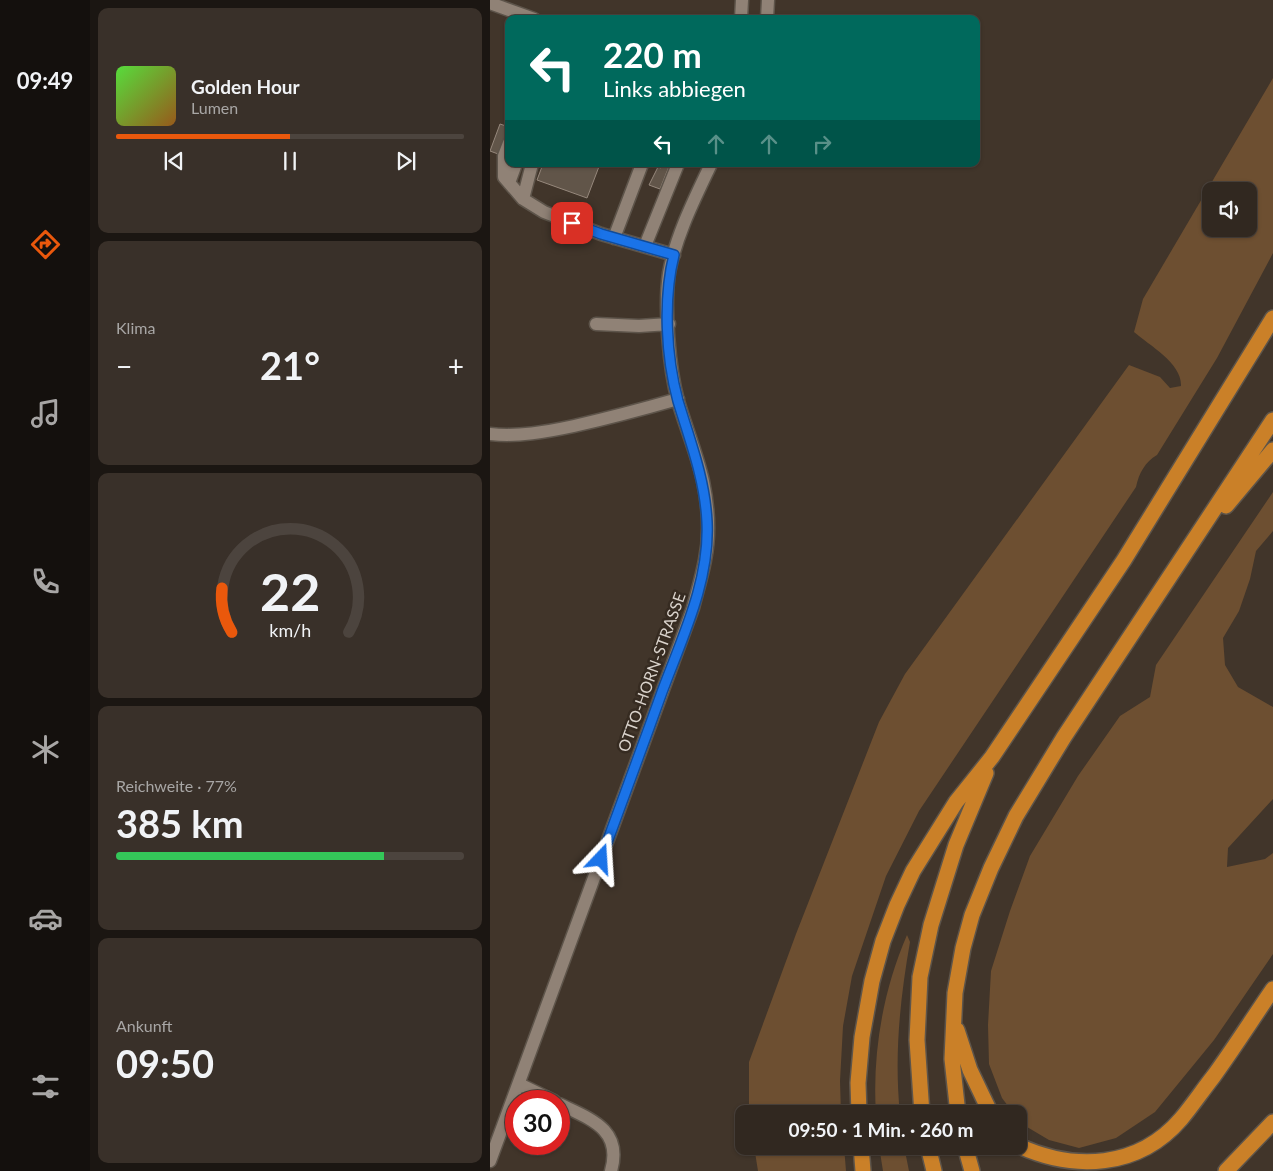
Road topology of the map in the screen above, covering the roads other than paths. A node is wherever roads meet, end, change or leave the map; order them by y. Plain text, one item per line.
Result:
1 (742, 0) edge
2 (768, 0) edge
3 (490, 3) edge
4 (523, 15) edge
5 (741, 15) edge
6 (767, 15) edge
7 (505, 153) edge
8 (515, 167) edge
9 (531, 167) edge
10 (641, 167) edge
11 (677, 167) edge
12 (710, 167) edge
13 (509, 183) junction
14 (523, 200) junction
15 (614, 238) junction
16 (645, 246) junction
17 (674, 255) junction
18 (1273, 318) edge
19 (596, 324) dead end
20 (668, 324) junction
21 (678, 399) junction
22 (1273, 420) edge
23 (490, 434) edge
24 (1273, 450) edge
25 (1185, 555) junction
26 (992, 757) junction
27 (1273, 989) edge
28 (954, 1022) junction
29 (519, 1084) junction
30 (531, 1090) edge
31 (859, 1105) edge
32 (921, 1105) edge
33 (957, 1105) edge
34 (987, 1105) edge
35 (570, 1109) edge
36 (1273, 1122) edge
37 (1027, 1152) edge
38 (862, 1155) edge
39 (930, 1155) edge
40 (968, 1155) edge
41 (490, 1161) edge
42 (611, 1171) edge
43 (863, 1171) edge
44 (934, 1171) edge
45 (972, 1171) edge
46 (1226, 1171) edge

1 - 5 street
2 - 6 street
3 - 4 street
7 - 13 street
8 - 13 street
9 - 14 street
10 - 15 street
11 - 16 street
12 - 17 street, OTTO-HORN-STRASSE
13 - 14 street
14 - 15 street
15 - 16 street
16 - 17 street
17 - 20 street, OTTO-HORN-STRASSE
18 - 26 highway
19 - 20 street
20 - 21 street, OTTO-HORN-STRASSE
21 - 23 street
21 - 29 street, OTTO-HORN-STRASSE
22 - 25 highway
24 - 25 highway
25 - 28 highway
26 - 31 highway
26 - 32 highway
27 - 37 highway
28 - 33 highway
28 - 34 highway
29 - 30 street
29 - 41 street, OTTO-HORN-STRASSE
35 - 42 street
36 - 46 highway
38 - 43 highway
39 - 44 highway
40 - 45 highway

